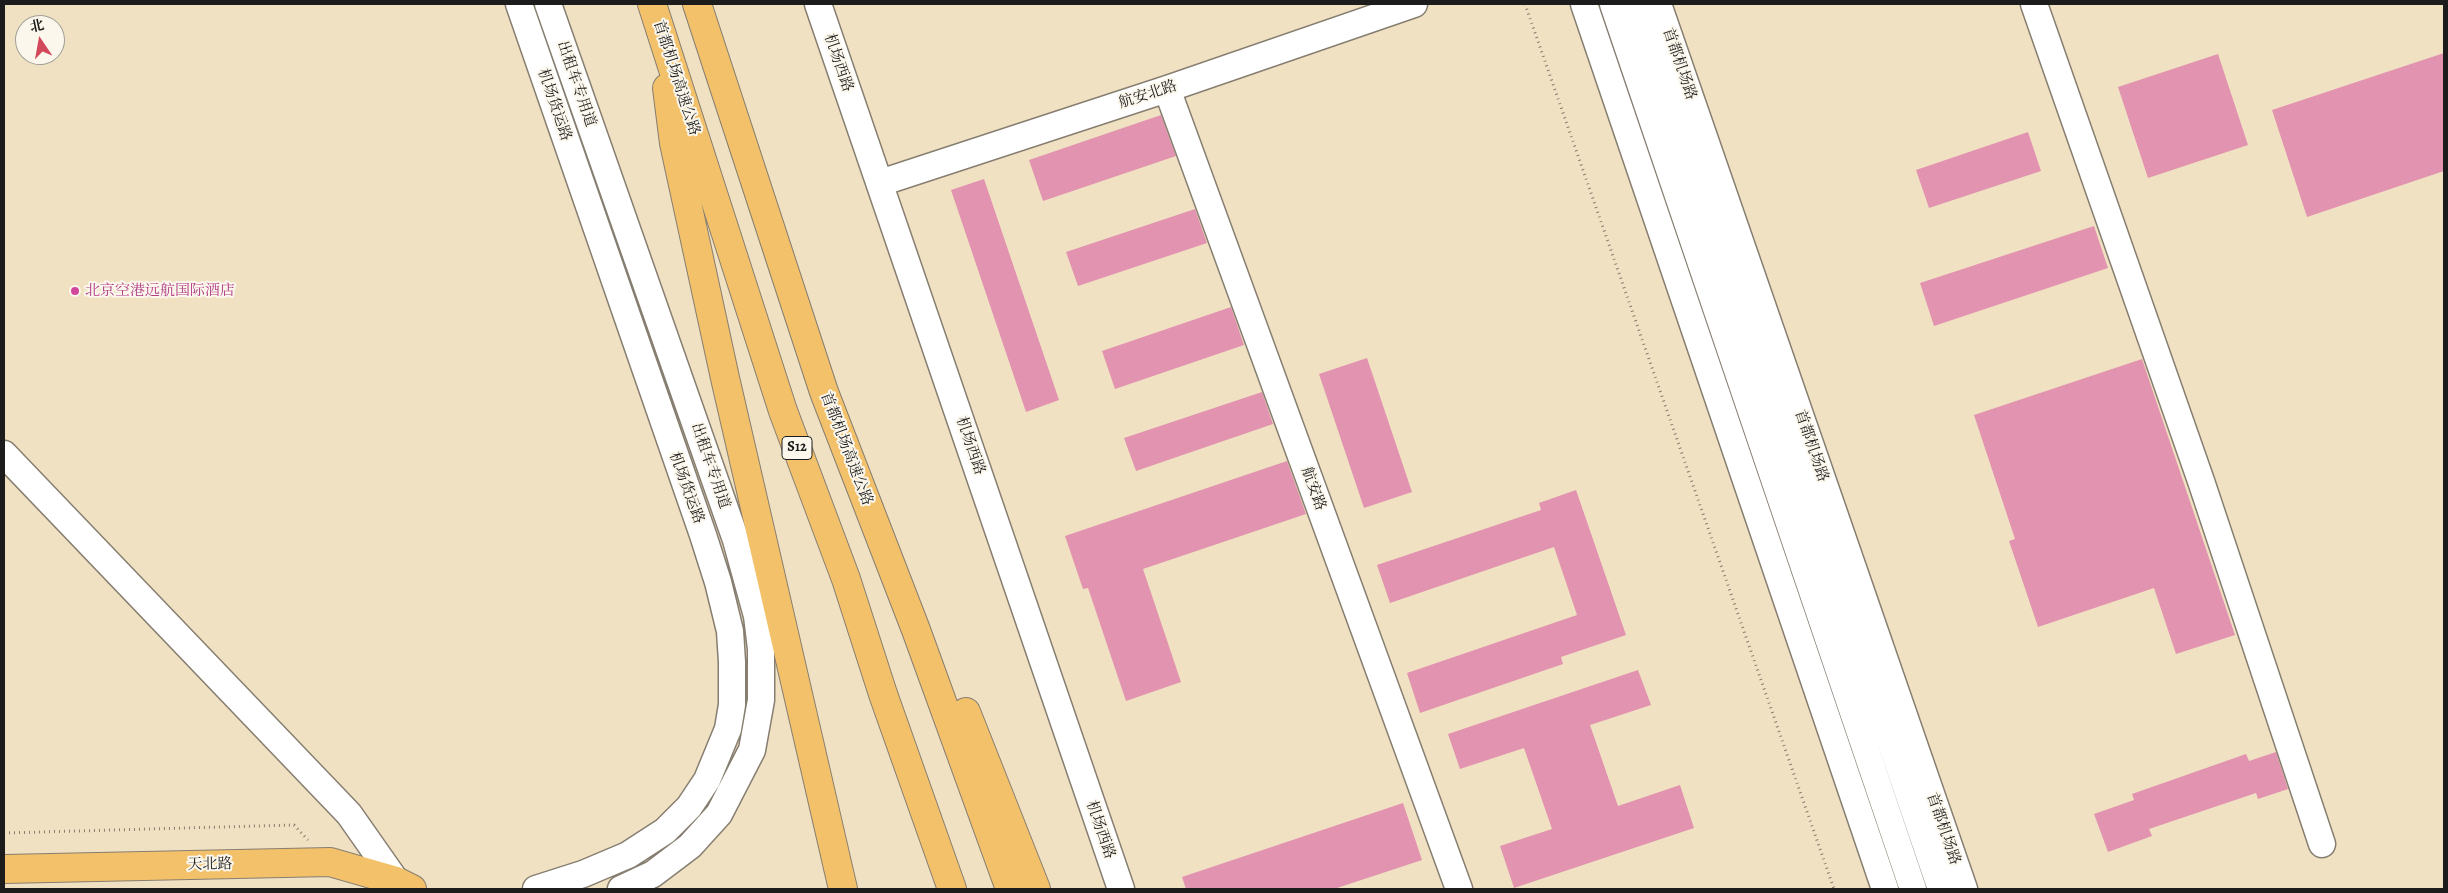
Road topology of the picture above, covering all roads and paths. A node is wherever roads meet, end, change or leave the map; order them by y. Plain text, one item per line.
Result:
1 (519, 4) edge
2 (548, 4) edge
3 (651, 4) edge
4 (697, 4) edge
5 (818, 4) edge
6 (1414, 4) edge
7 (1525, 4) edge
8 (1584, 4) edge
9 (1613, 4) edge
10 (1638, 4) edge
11 (1658, 4) edge
12 (2034, 4) edge
13 (1168, 88) junction
14 (880, 183) junction
15 (824, 392) junction
16 (4, 454) edge
17 (932, 832) junction
18 (4, 833) edge
19 (2322, 844) dead end
20 (330, 862) junction
21 (4, 870) edge
22 (402, 887) edge
23 (536, 889) edge
24 (621, 889) edge
25 (843, 889) edge
26 (940, 889) edge
27 (952, 889) edge
28 (1010, 889) edge
29 (1036, 889) edge
30 (1121, 889) edge
31 (1458, 889) edge
32 (1834, 889) edge
33 (1885, 889) edge
34 (1913, 889) edge
35 (1941, 889) edge
36 (1964, 889) edge

1 - 23 street, 机场货运路
2 - 24 street, 出租车专用道
3 - 17 main road, 首都机场高速公路 / S12
3 - 25 main road
4 - 15 main road, 首都机场高速公路
5 - 14 street, 机场西路
6 - 13 street, 航安北路
7 - 32 path
8 - 33 street
9 - 34 street
10 - 35 street, 首都机场路
11 - 36 street, 首都机场路
12 - 19 street
13 - 14 street, 航安北路
13 - 31 street, 航安路
14 - 30 street, 机场西路
15 - 28 main road, 首都机场高速公路
15 - 29 main road
16 - 22 street
17 - 26 main road
17 - 27 main road, 首都机场高速公路 / S12
18 - 20 path
20 - 21 main road, 天北路
20 - 22 main road, 天北路

